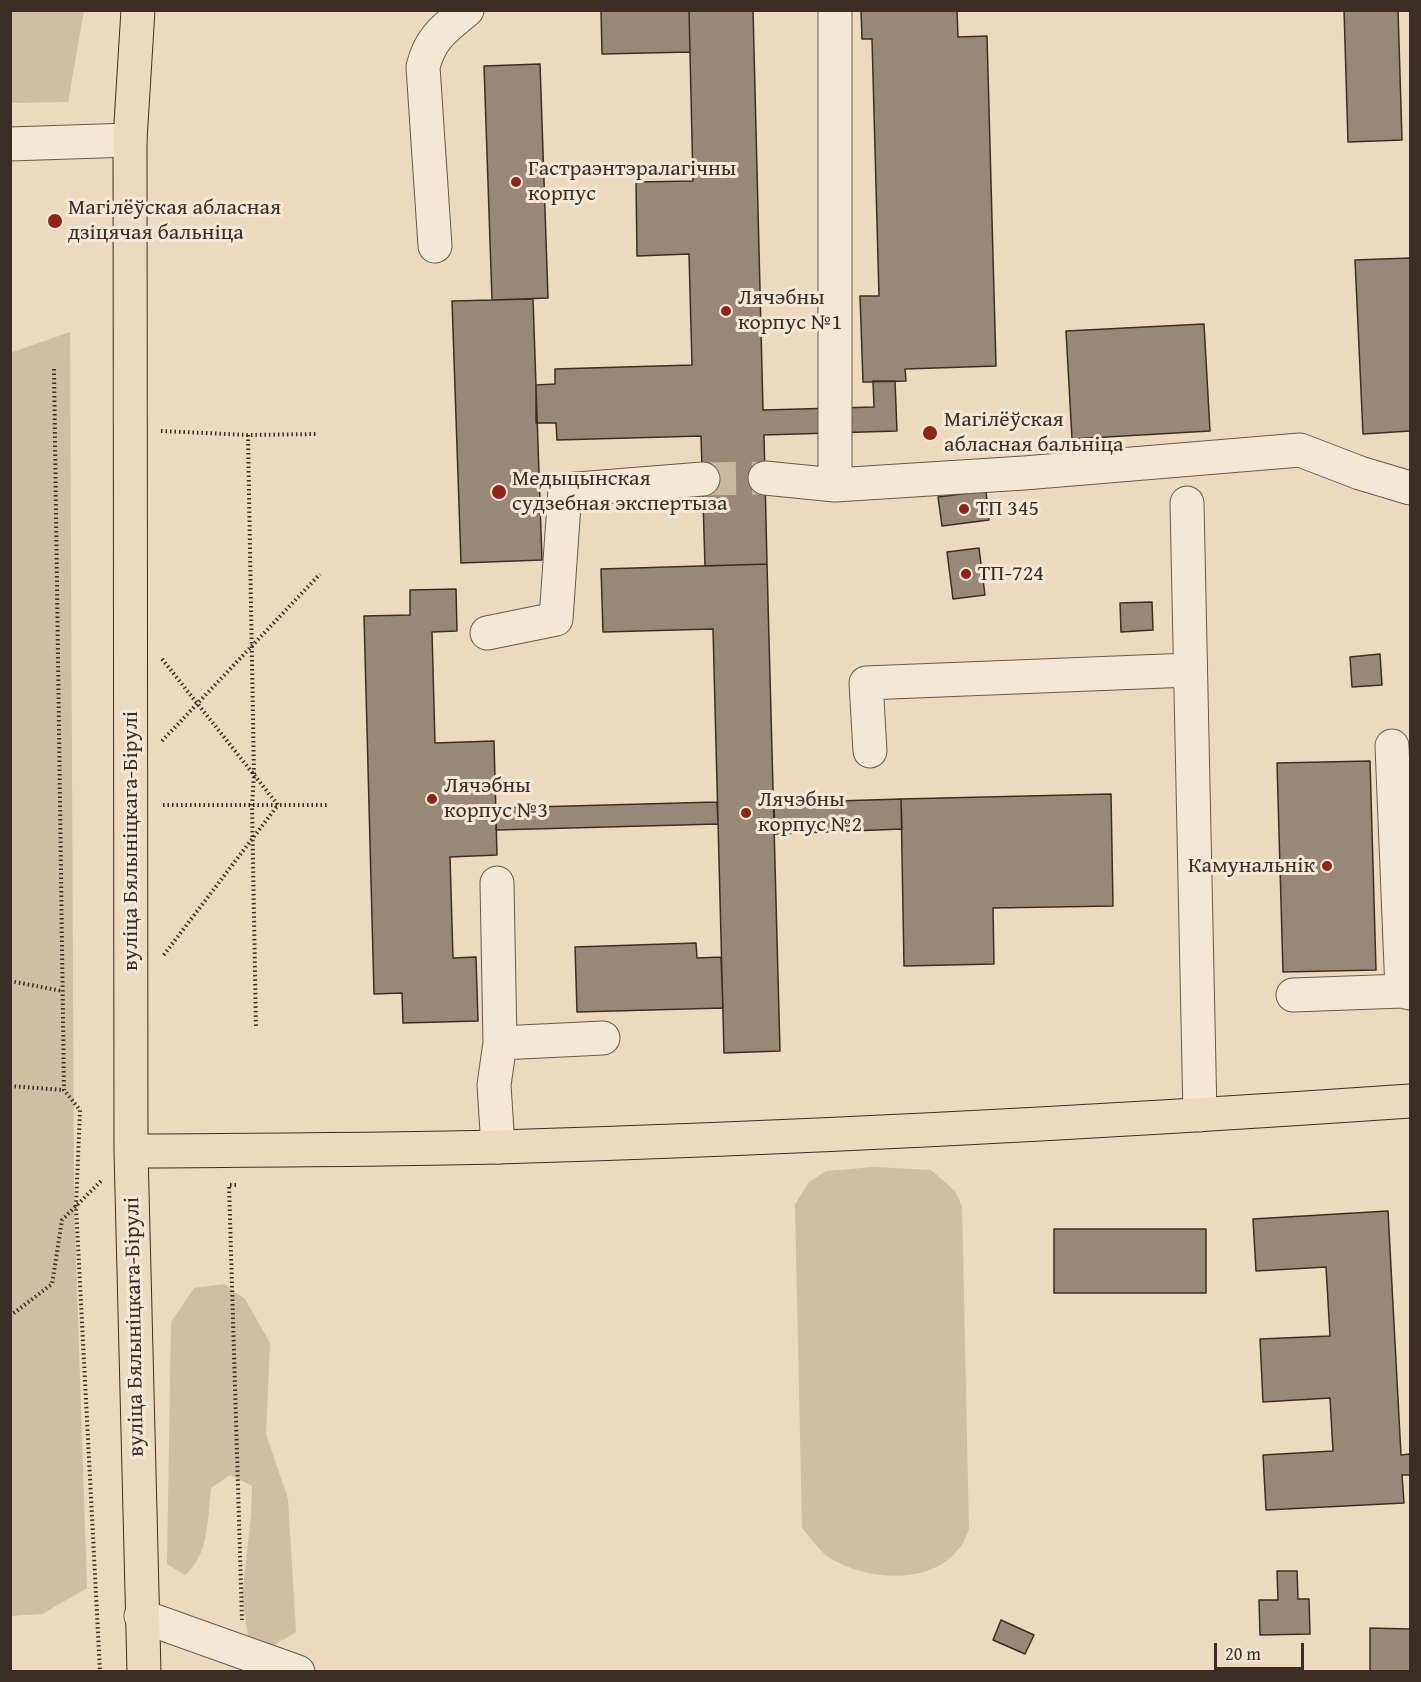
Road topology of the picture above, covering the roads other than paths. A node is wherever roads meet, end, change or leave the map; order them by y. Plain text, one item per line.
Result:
1 (138, 10) edge
2 (466, 10) edge
3 (835, 10) edge
4 (130, 140) junction
5 (10, 144) edge
6 (435, 246) dead end
7 (765, 478) tunnel mouth
8 (702, 479) tunnel mouth
9 (836, 485) junction
10 (1410, 488) edge
11 (1187, 503) dead end
12 (488, 633) dead end
13 (1190, 670) junction
14 (1392, 747) dead end
15 (870, 751) dead end
16 (496, 883) dead end
17 (1406, 992) edge
18 (1293, 995) dead end
19 (603, 1038) dead end
20 (500, 1043) junction
21 (1410, 1101) edge
22 (1200, 1115) junction
23 (498, 1147) junction
24 (131, 1151) junction
25 (141, 1616) junction
26 (144, 1671) edge
27 (298, 1671) edge

1 - 4 main road, вуліца Бялыніцкага-Бірулі
2 - 6 street
3 - 9 street
4 - 5 street
4 - 24 main road, вуліца Бялыніцкага-Бірулі
7 - 9 street
8 - 12 street
9 - 10 street
11 - 13 street
13 - 15 street
13 - 22 street
14 - 17 street
16 - 20 street
17 - 18 street
19 - 20 street
20 - 23 street
21 - 22 main road
22 - 23 main road
23 - 24 main road
24 - 25 main road, вуліца Бялыніцкага-Бірулі
25 - 26 main road, вуліца Бялыніцкага-Бірулі
25 - 27 street

